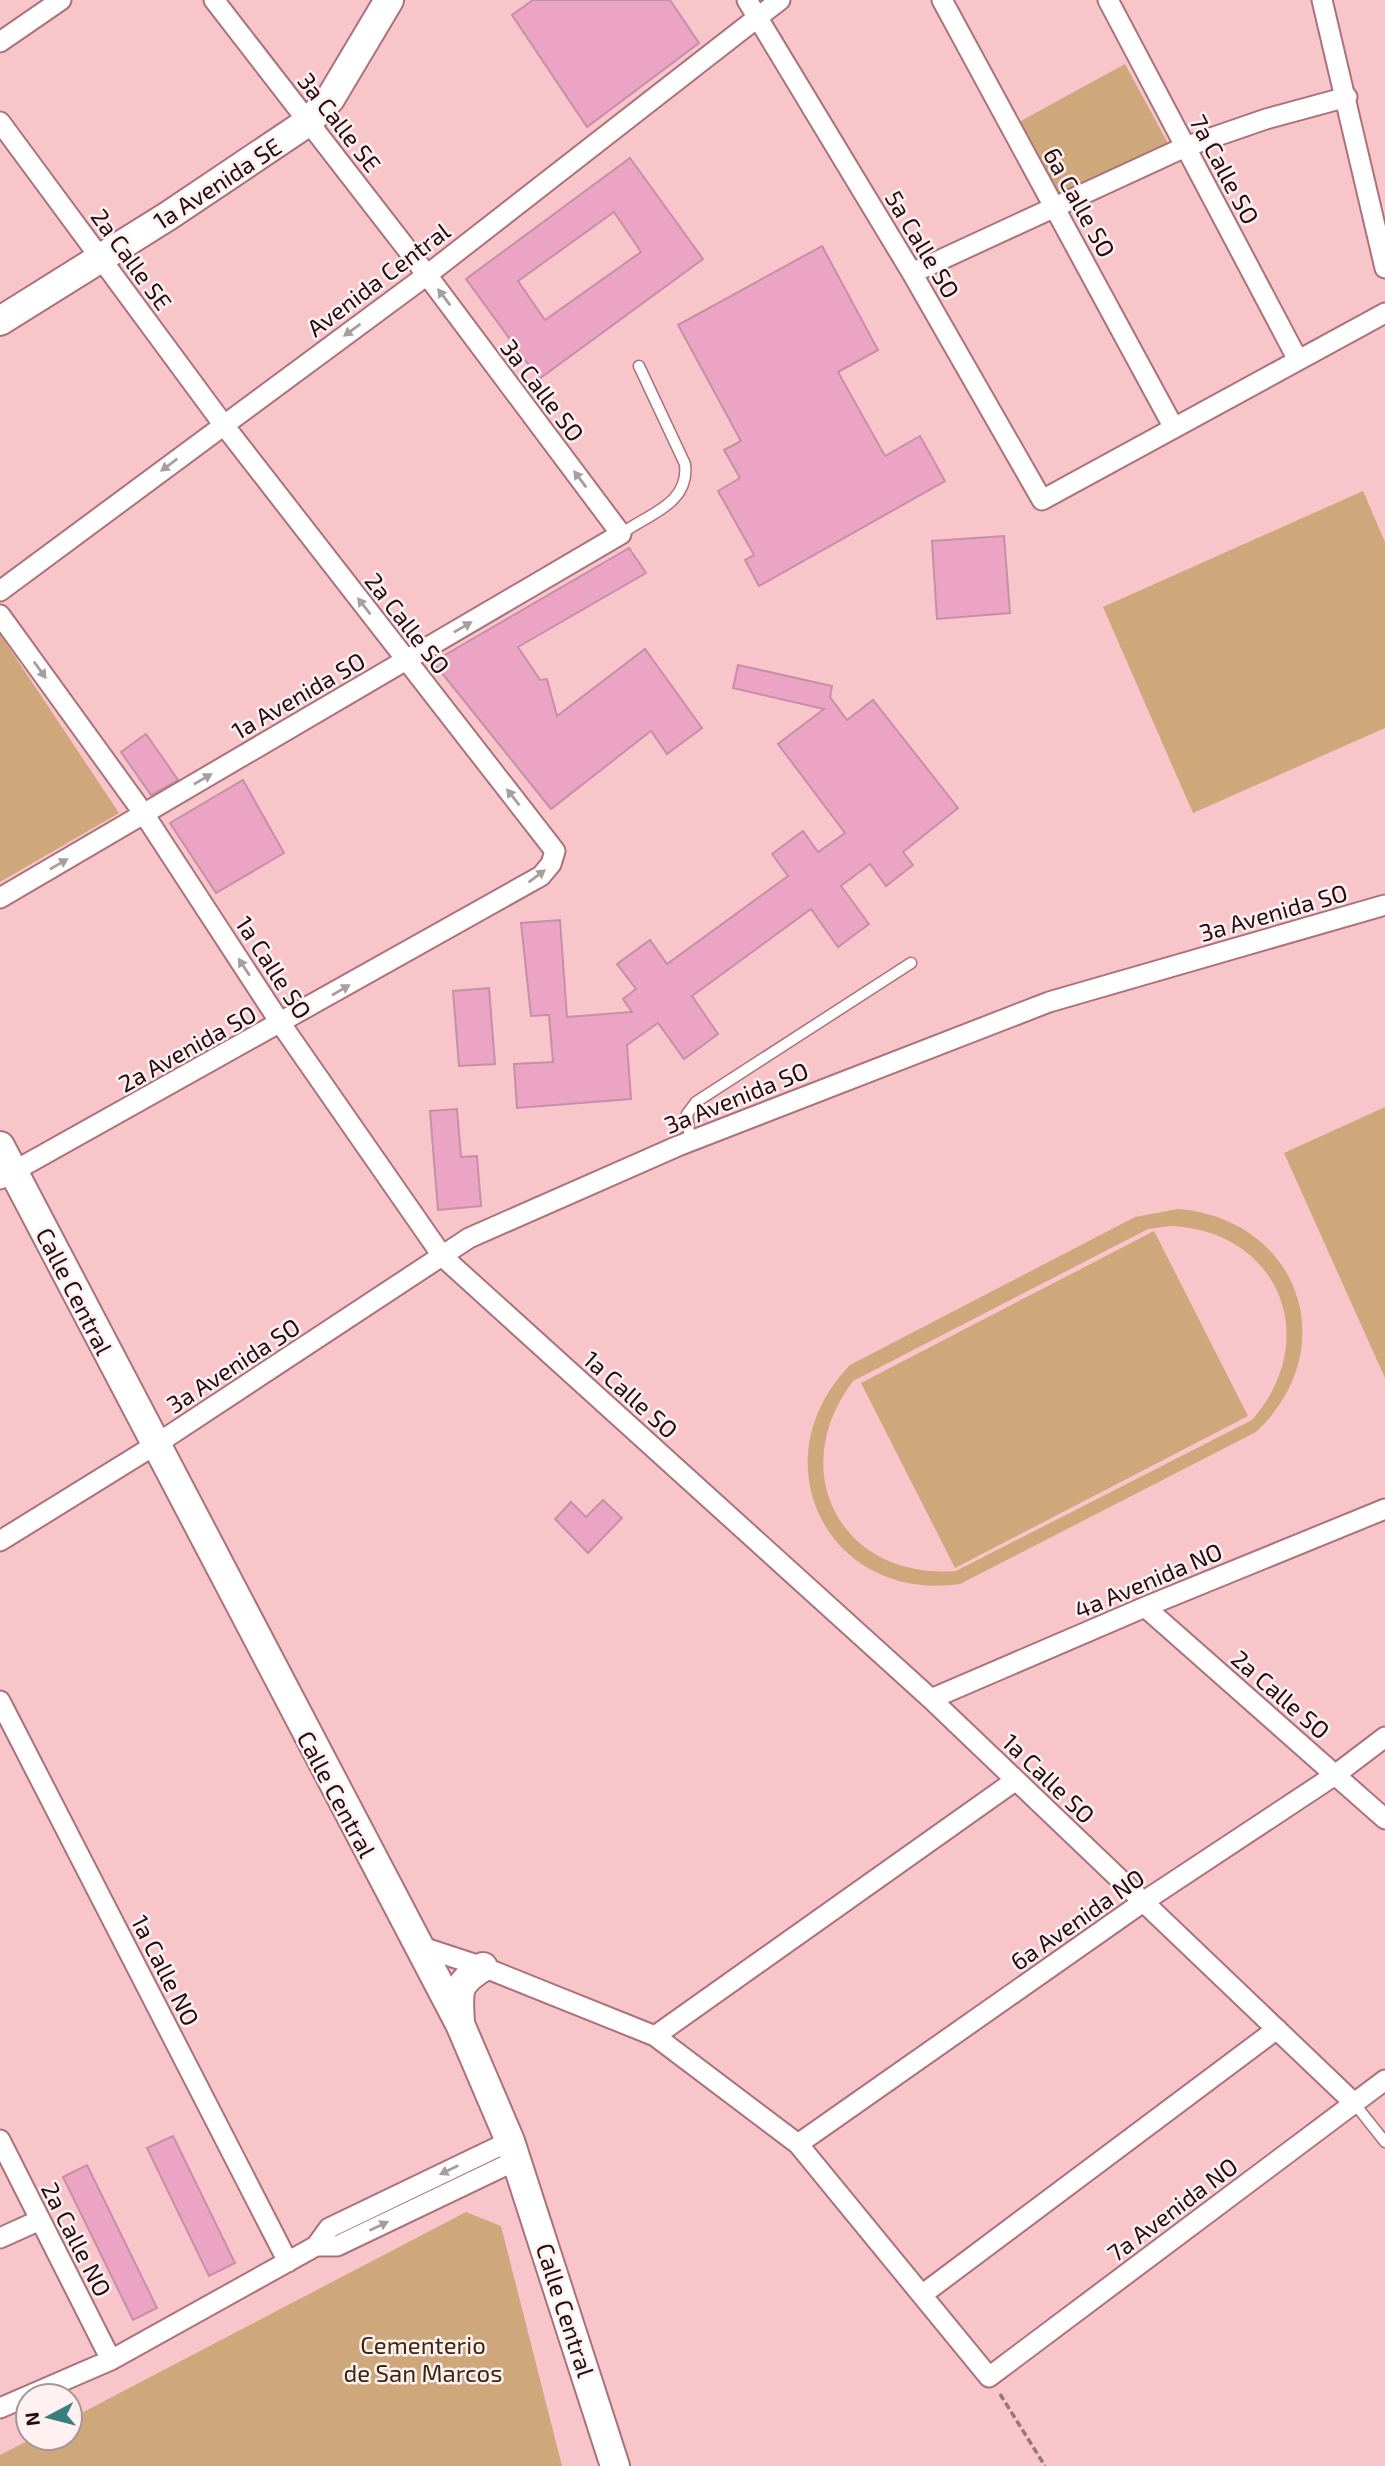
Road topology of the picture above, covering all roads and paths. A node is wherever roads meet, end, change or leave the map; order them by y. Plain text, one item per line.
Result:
1 (61, 0) edge
2 (214, 0) edge
3 (390, 0) edge
4 (780, 0) edge
5 (942, 0) edge
6 (1108, 0) edge
7 (1322, 0) edge
8 (752, 8) edge
9 (0, 42) edge
10 (1346, 97) junction
11 (0, 122) edge
12 (309, 122) junction
13 (1185, 148) junction
14 (1056, 207) junction
15 (100, 257) junction
16 (1385, 268) edge
17 (912, 273) junction
18 (427, 275) junction
19 (1385, 313) edge
20 (0, 321) edge
21 (1298, 360) junction
22 (639, 366) dead end
23 (223, 424) junction
24 (1174, 428) junction
25 (621, 534) junction
26 (0, 592) edge
27 (0, 615) edge
28 (405, 660) junction
29 (144, 814) junction
30 (555, 851) joint
31 (0, 898) edge
32 (1385, 905) edge
33 (911, 963) dead end
34 (282, 1024) junction
35 (690, 1141) junction
36 (0, 1146) edge
37 (7, 1175) edge
38 (443, 1257) junction
39 (155, 1445) junction
40 (1384, 1512) edge
41 (0, 1541) edge
42 (1145, 1607) junction
43 (932, 1699) junction
44 (0, 1701) edge
45 (1385, 1737) edge
46 (1335, 1775) junction
47 (1016, 1780) junction
48 (1385, 1819) edge
49 (1143, 1902) junction
50 (416, 1945) junction
51 (483, 1967) junction
52 (460, 2024) junction
53 (1277, 2029) junction
54 (655, 2036) junction
55 (1385, 2080) edge
56 (1354, 2103) junction
57 (0, 2140) edge
58 (1385, 2142) edge
59 (798, 2144) junction
60 (514, 2150) junction
61 (40, 2220) junction
62 (0, 2238) edge
63 (288, 2262) junction
64 (923, 2294) junction
65 (111, 2360) junction
66 (989, 2377) junction
67 (0, 2408) edge
68 (615, 2466) edge
69 (1045, 2466) edge

1 - 9 street
2 - 12 street, 3a Calle SE
3 - 12 main road, 1a Avenida SE
4 - 8 street, Avenida Central
5 - 14 street, 6a Calle SO
6 - 13 street, 7a Calle SO
7 - 10 street
8 - 17 street, 5a Calle SO
8 - 18 street, Avenida Central
10 - 13 street
10 - 16 street
11 - 15 street, 2a Calle SE
12 - 15 main road, 1a Avenida SE
12 - 18 street, 3a Calle SE
13 - 14 street
13 - 21 street, 7a Calle SO
14 - 17 street
14 - 24 street, 6a Calle SO
15 - 20 main road, 1a Avenida SE
15 - 23 street, 2a Calle SE
17 - 24 street, 5a Calle SO
18 -> 23 street, Avenida Central
25 -> 18 street, 3a Calle SO
19 - 21 street
21 - 24 street
22 - 25 lane
23 -> 26 street, Avenida Central
28 -> 23 street, 2a Calle SO
28 -> 25 street, 1a Avenida SO
27 -> 29 street, 1a Calle SO
29 -> 28 street, 1a Avenida SO
30 -> 28 street, 2a Calle SO
31 -> 29 street, 1a Avenida SO
34 -> 29 street, 1a Calle SO
34 -> 30 street, 2a Avenida SO
32 - 35 street, 3a Avenida SO
33 - 35 lane
34 - 37 street, 2a Avenida SO
34 - 38 street, 1a Calle SO
35 - 38 street, 3a Avenida SO
36 - 37 main road, Calle Central
37 - 39 main road, Calle Central
38 - 39 street, 3a Avenida SO
38 - 43 street, 1a Calle SO
39 - 41 street, 3a Avenida SO
39 - 50 main road, Calle Central
40 - 42 street, 4a Avenida NO
42 - 43 street, 4a Avenida NO
42 - 46 street, 2a Calle SO
43 - 47 street, 1a Calle SO
44 - 63 street, 1a Calle NO
45 - 46 street, 6a Avenida NO
46 - 48 street, 2a Calle SO
46 - 49 street, 6a Avenida NO
47 - 49 street, 1a Calle SO
47 - 54 street
49 - 53 street, 1a Calle SO
49 - 59 street, 6a Avenida NO
50 - 51 street
50 - 52 main road, Calle Central
51 - 52 main road
51 - 54 street
52 - 60 main road, Calle Central
53 - 56 street, 1a Calle SO
53 - 64 street
54 - 59 street
55 - 56 street, 7a Avenida NO
56 - 58 lane
56 - 66 street, 7a Avenida NO
57 - 61 street, 2a Calle NO
59 - 64 street
60 - 63 street
60 - 68 main road, Calle Central
61 - 62 street
61 - 65 street, 2a Calle NO
63 - 65 street
64 - 66 street
65 - 67 street
66 - 69 path

